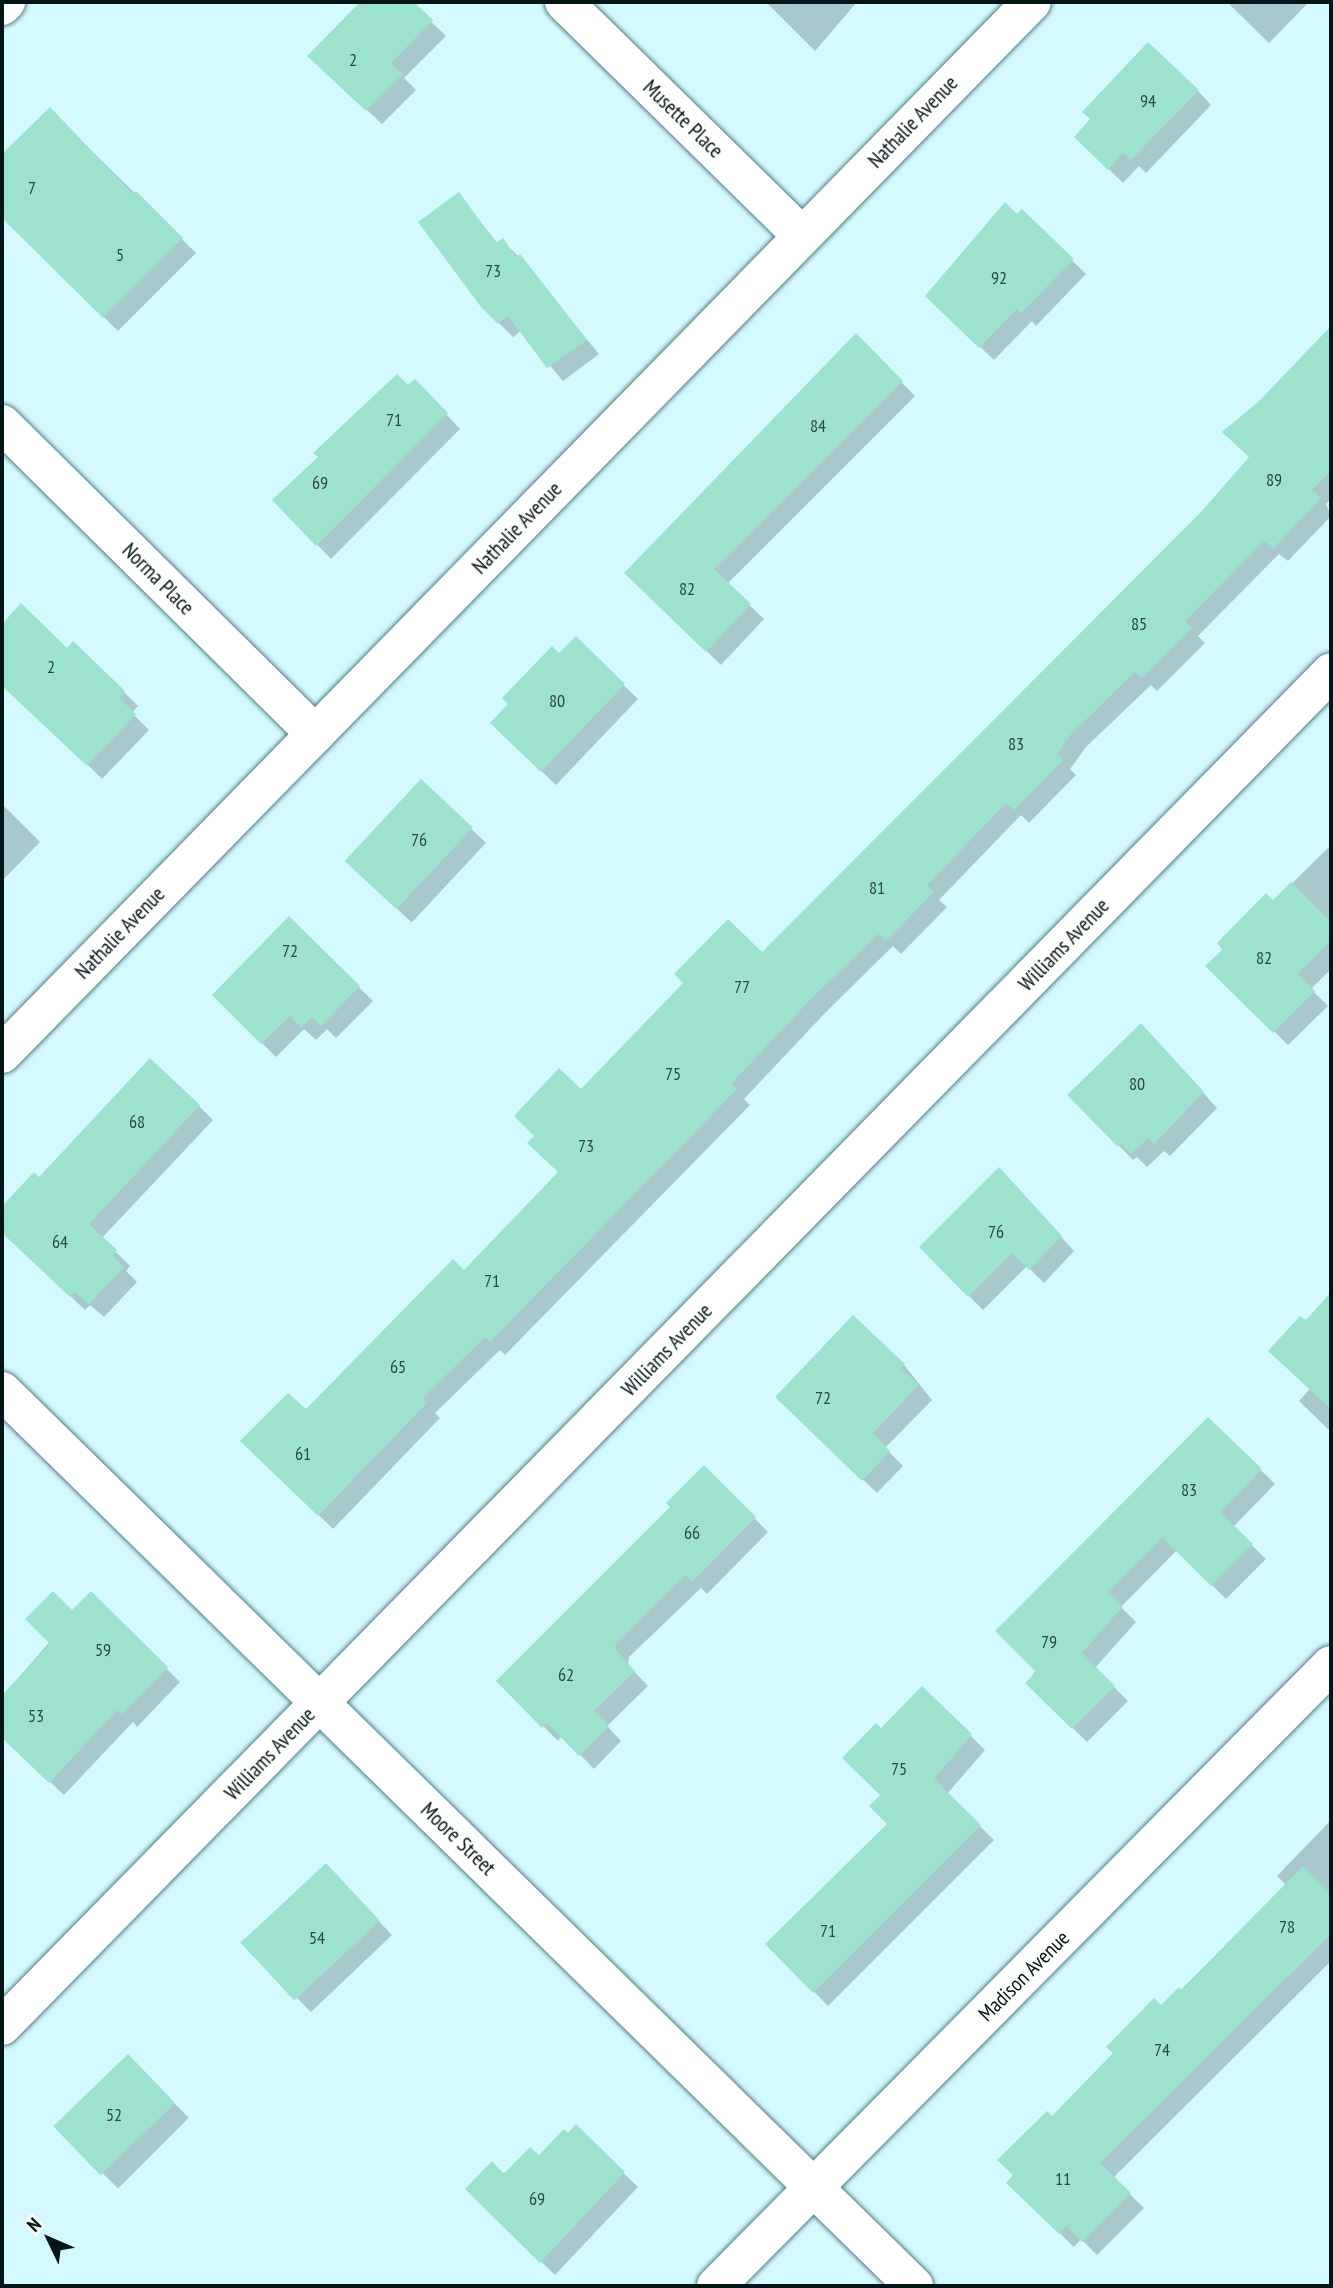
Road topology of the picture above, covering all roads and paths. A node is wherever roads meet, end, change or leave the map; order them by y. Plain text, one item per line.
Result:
1 (6, 2) edge
2 (564, 2) edge
3 (1031, 2) edge
4 (2, 6) edge
5 (802, 236) junction
6 (2, 424) edge
7 (1331, 672) edge
8 (314, 734) junction
9 (2, 1054) edge
10 (2, 1391) edge
11 (1331, 1665) edge
12 (320, 1703) junction
13 (2, 2026) edge
14 (814, 2188) junction
15 (716, 2286) edge
16 (914, 2286) edge

1 - 4 street
2 - 5 street, Musette Place
3 - 5 street, Nathalie Avenue
5 - 8 street, Nathalie Avenue
6 - 8 street, Norma Place
7 - 12 street, Williams Avenue
8 - 9 street, Nathalie Avenue
10 - 12 street, Moore Street
11 - 14 street, Madison Avenue
12 - 13 street, Williams Avenue
12 - 14 street, Moore Street
14 - 15 street, Madison Avenue
14 - 16 street, Moore Street

